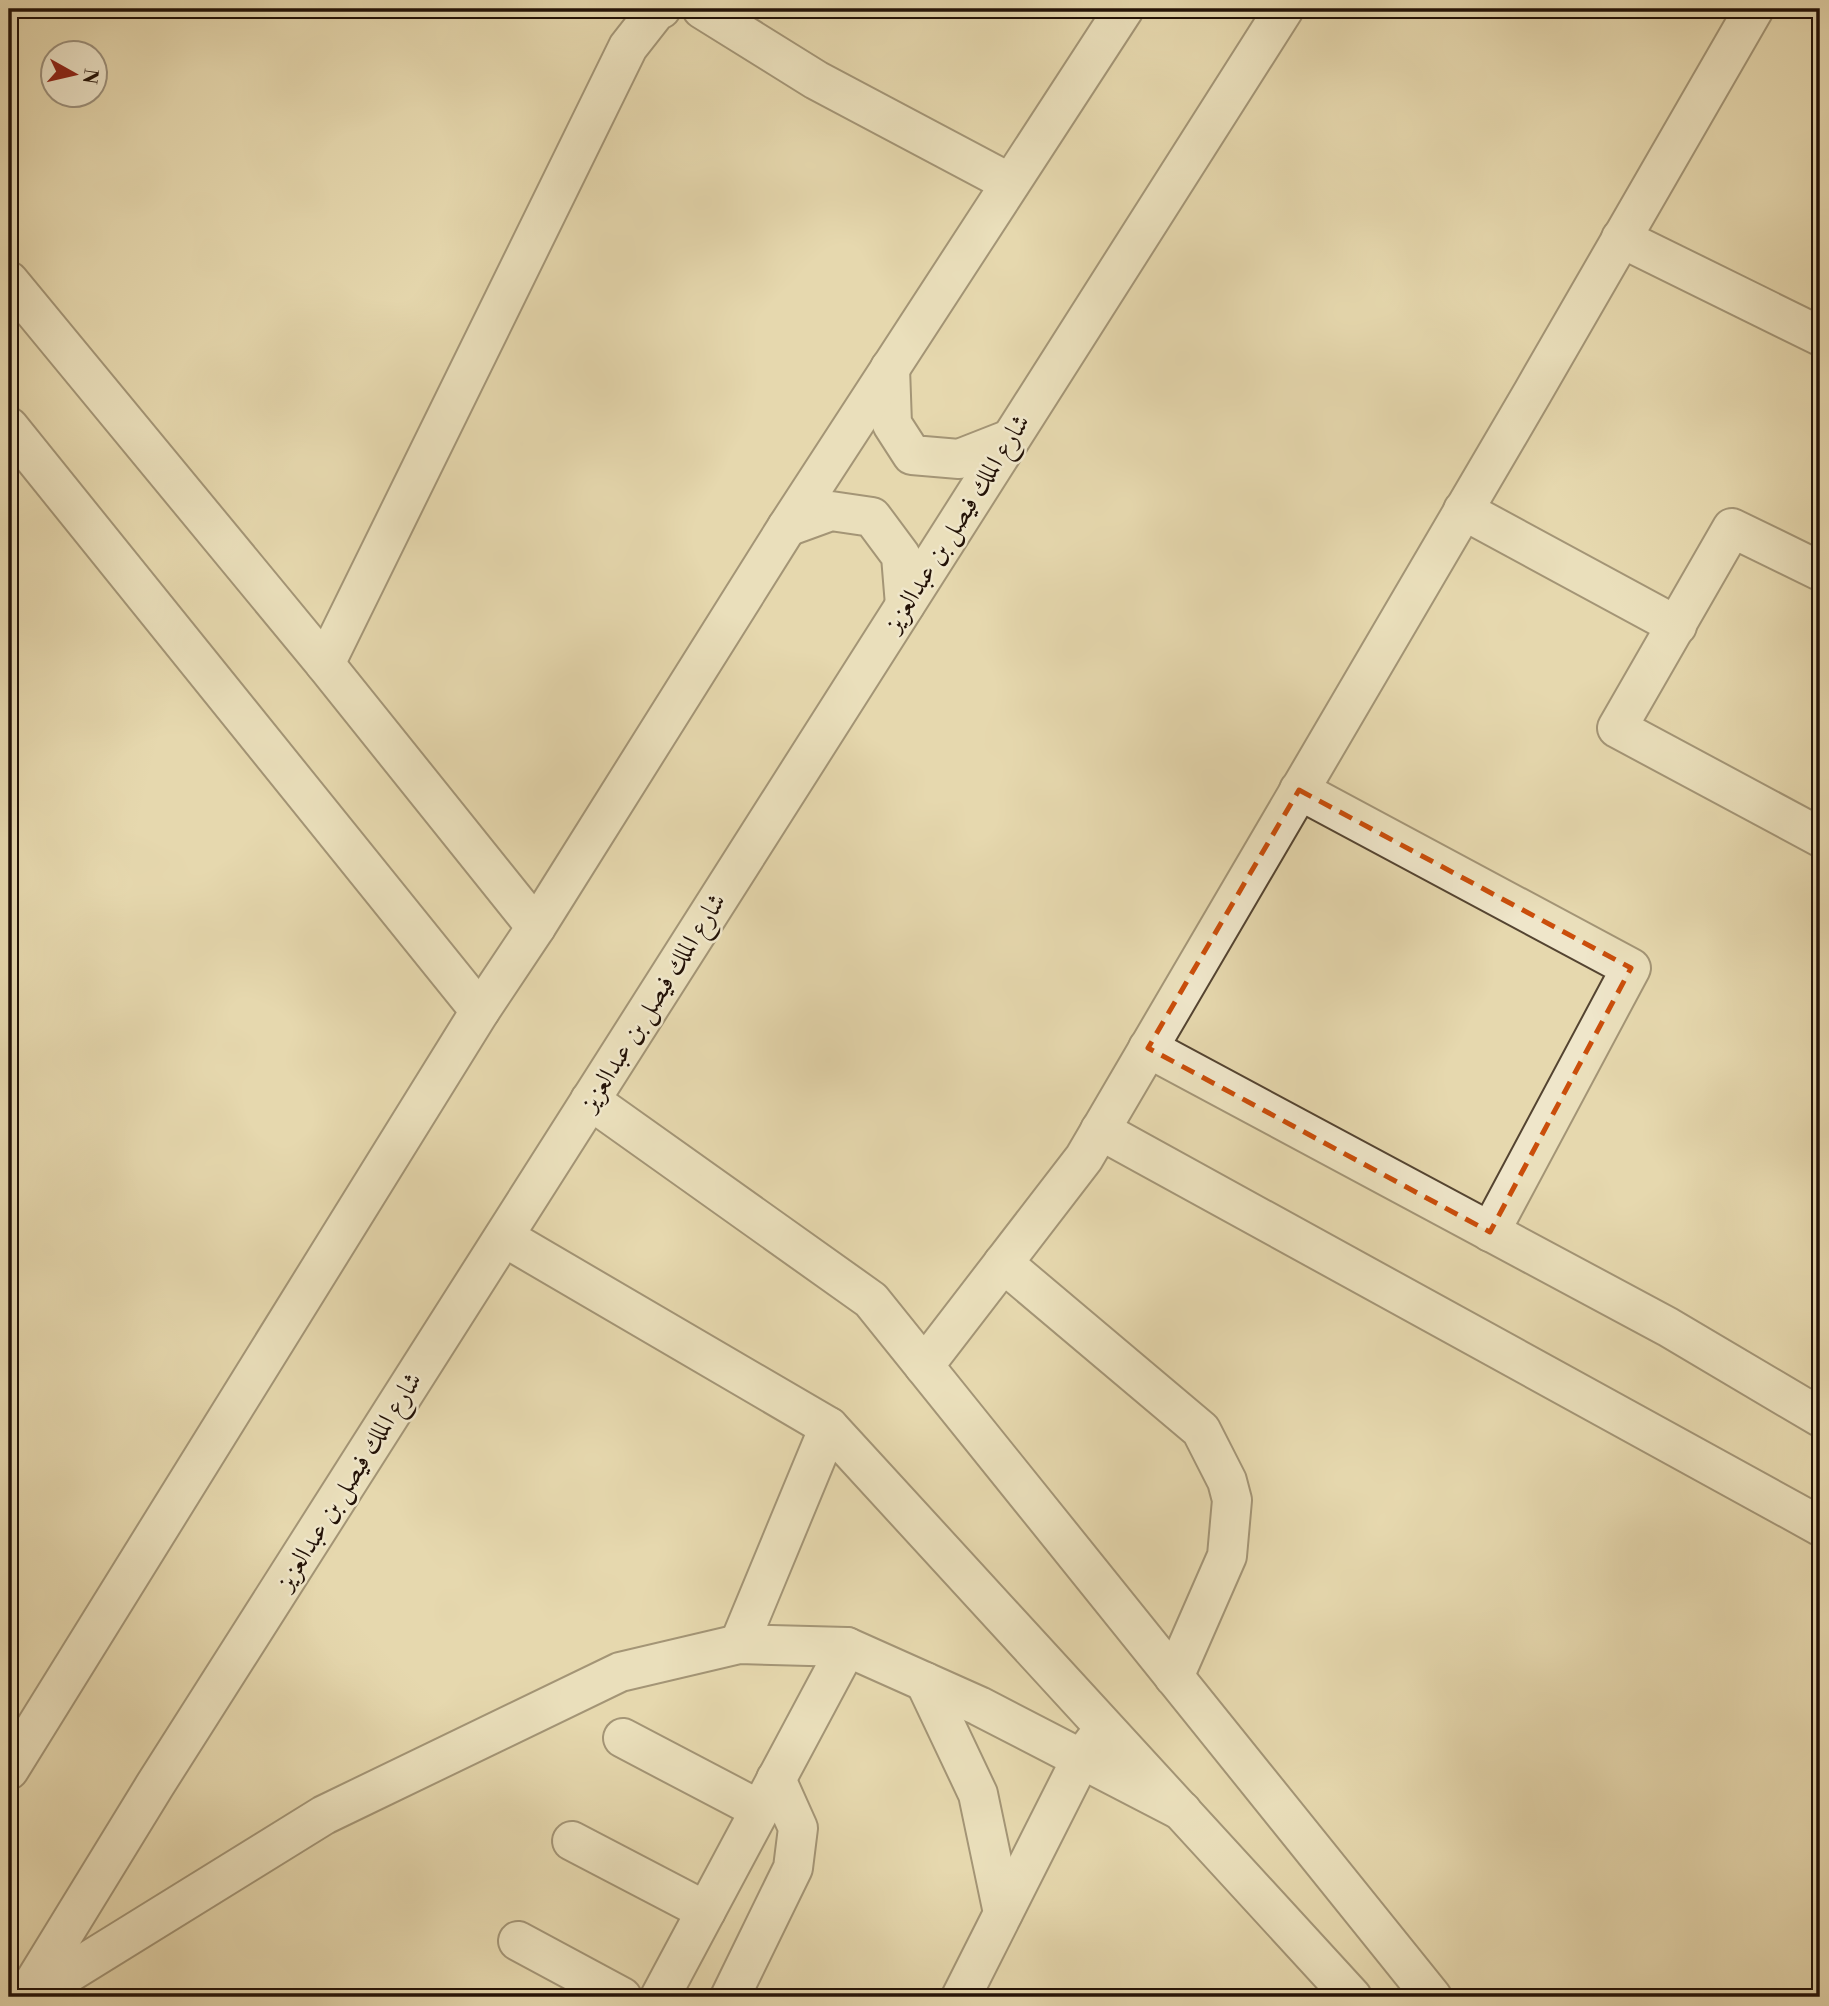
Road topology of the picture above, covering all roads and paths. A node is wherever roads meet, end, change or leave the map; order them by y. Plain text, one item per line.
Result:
1 (661, 9) edge
2 (702, 9) edge
3 (1124, 9) edge
4 (1284, 9) edge
5 (1754, 9) edge
6 (1010, 183) junction
7 (1622, 238) junction
8 (9, 281) edge
9 (1820, 337) edge
10 (890, 368) junction
11 (9, 427) edge
12 (1010, 439) junction
13 (1463, 510) junction
14 (787, 527) junction
15 (1820, 571) edge
16 (905, 605) junction
17 (1677, 626) junction
18 (325, 664) junction
19 (1299, 790) junction
20 (1820, 837) edge
21 (536, 927) junction
22 (480, 1011) junction
23 (1148, 1048) junction
24 (590, 1100) junction
25 (1100, 1130) junction
26 (1490, 1232) junction
27 (504, 1237) junction
28 (1003, 1263) junction
29 (924, 1366) junction
30 (1820, 1417) edge
31 (829, 1427) junction
32 (1820, 1526) edge
33 (739, 1644) junction
34 (847, 1647) junction
35 (1174, 1677) junction
36 (925, 1682) junction
37 (1104, 1727) junction
38 (623, 1738) dead end
39 (1080, 1759) junction
40 (9, 1770) edge
41 (768, 1794) junction
42 (1182, 1811) junction
43 (572, 1841) dead end
44 (706, 1911) junction
45 (1003, 1913) junction
46 (518, 1941) dead end
47 (27, 1997) edge
48 (622, 1997) edge
49 (660, 1997) edge
50 (730, 1997) edge
51 (961, 1997) edge
52 (1352, 1997) edge
53 (1432, 1997) edge

1 - 18 street
2 - 6 street
3 - 6 street
4 - 12 street, شارع الملك فيصل بن عبدالعزيز
5 - 7 street
6 - 10 street
7 - 9 street
7 - 13 street
8 - 18 street
10 - 12 street
10 - 14 street
11 - 22 street
12 - 16 street, شارع الملك فيصل بن عبدالعزيز
13 - 17 street
13 - 19 street
14 - 16 street
14 - 21 street
15 - 17 street
16 - 24 street, شارع الملك فيصل بن عبدالعزيز
17 - 20 street
18 - 21 street
19 - 23 street
19 - 26 street
21 - 22 street
22 - 40 street
23 - 25 street
23 - 26 street
24 - 27 street, شارع الملك فيصل بن عبدالعزيز
24 - 29 street
25 - 28 street
25 - 32 street
26 - 30 street
27 - 31 street
27 - 47 street, شارع الملك فيصل بن عبدالعزيز
28 - 29 street
28 - 35 street
29 - 35 street
31 - 33 street
31 - 37 street
33 - 34 street
33 - 47 street
34 - 36 street
34 - 41 street
35 - 53 street
36 - 39 street
36 - 45 street
37 - 39 street
37 - 42 street
38 - 41 street
39 - 42 street
39 - 45 street
41 - 44 street
41 - 50 street
42 - 52 street
43 - 44 street
44 - 49 street
45 - 51 street
46 - 48 street

